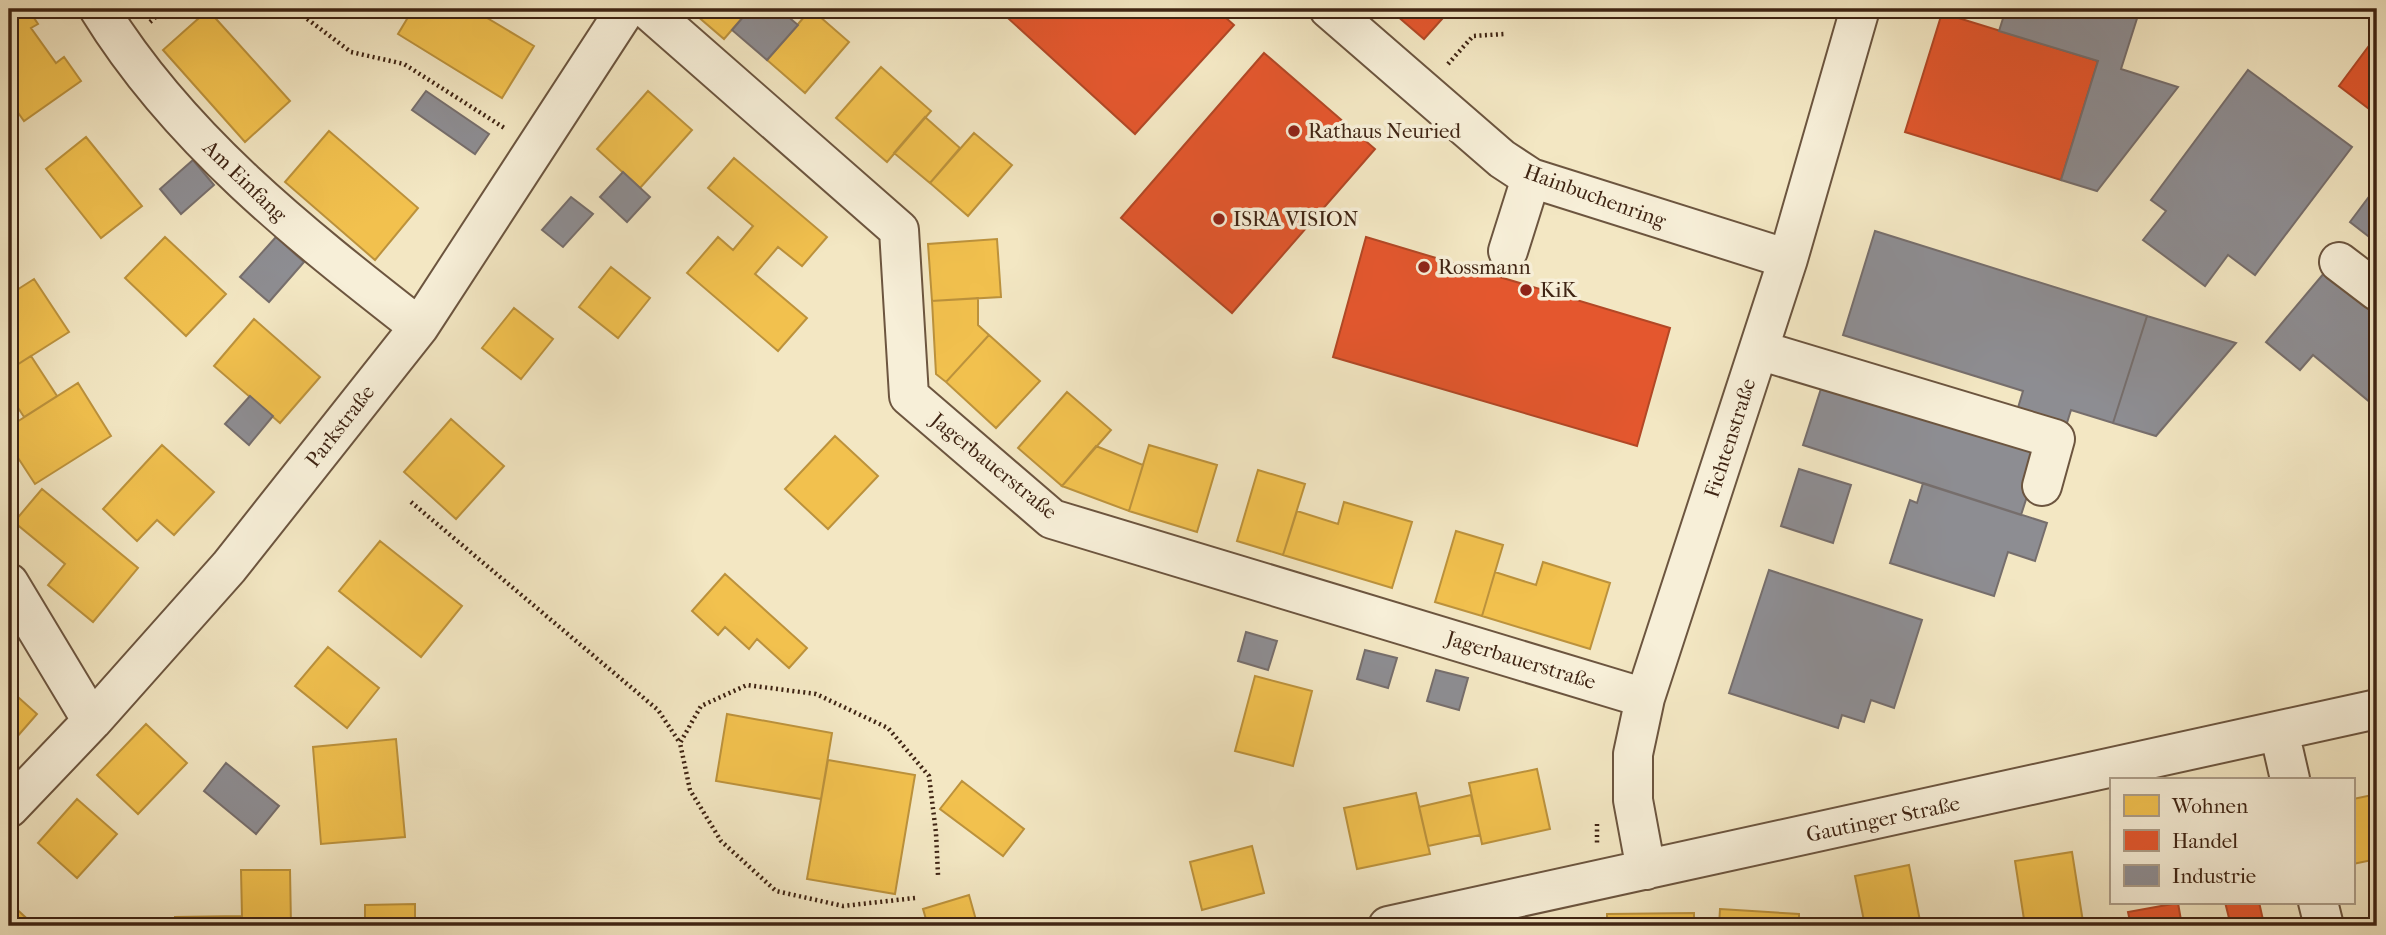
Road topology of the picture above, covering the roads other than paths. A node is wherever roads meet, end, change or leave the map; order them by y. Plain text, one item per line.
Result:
1 (99, 9) edge
2 (626, 9) edge
3 (647, 9) edge
4 (1329, 9) edge
5 (1860, 9) edge
6 (1531, 178) junction
7 (1508, 251) dead end
8 (1788, 259) junction
9 (2339, 262) dead end
10 (2377, 291) edge
11 (419, 327) junction
12 (1759, 350) junction
13 (2042, 486) dead end
14 (9, 583) edge
15 (1645, 698) junction
16 (2377, 709) edge
17 (92, 721) junction
18 (2279, 731) junction
19 (2290, 778) edge
20 (9, 808) edge
21 (1646, 870) junction
22 (2318, 904) edge
23 (1505, 913) edge
24 (1388, 926) edge
25 (2324, 926) edge

1 - 11 street, Am Einfang
2 - 11 street, Parkstraße
3 - 15 street, Jagerbauerstraße
4 - 6 street, Hainbuchenring
5 - 8 street, Fichtenstraße
6 - 7 street
6 - 8 street, Hainbuchenring
8 - 12 street, Fichtenstraße
9 - 10 street
11 - 17 street, Parkstraße
12 - 13 street
12 - 15 street, Fichtenstraße
14 - 17 street
15 - 21 street, Fichtenstraße
16 - 18 street, Gautinger Straße
17 - 20 street, Parkstraße
18 - 19 street
18 - 21 street, Gautinger Straße
21 - 23 street, Gautinger Straße
22 - 25 street
23 - 24 street, Gautinger Straße

